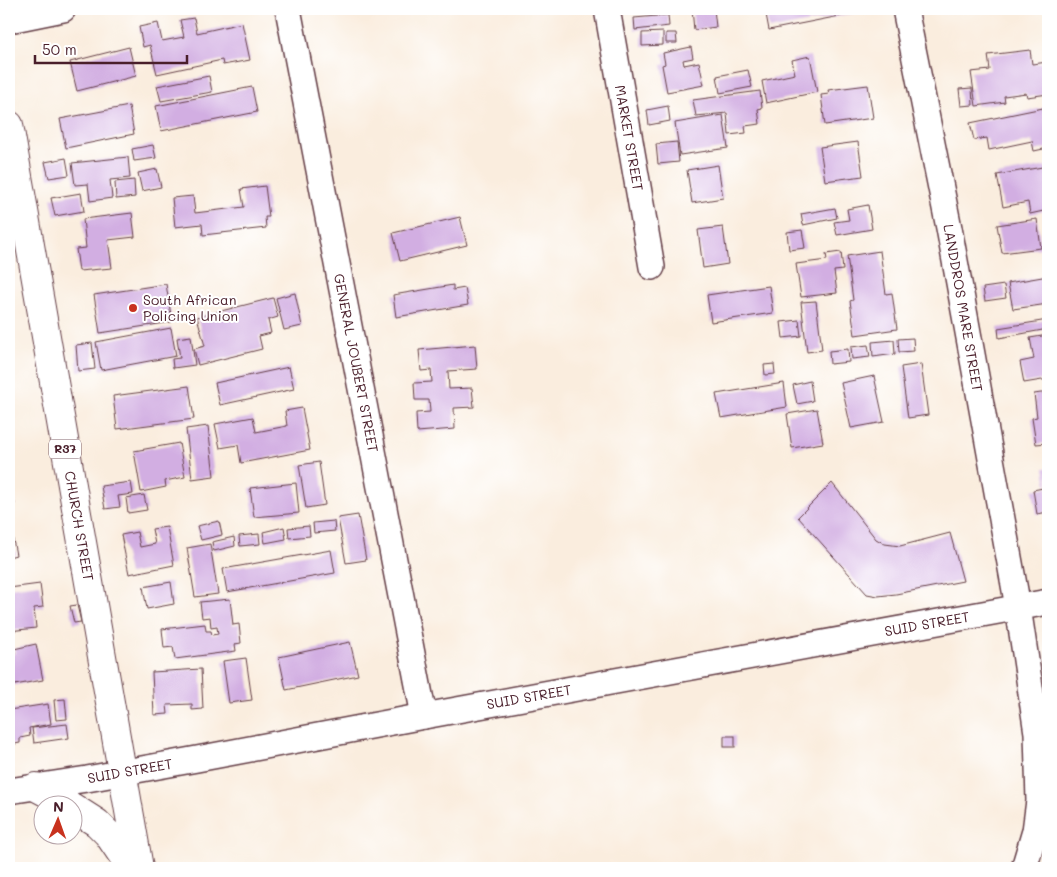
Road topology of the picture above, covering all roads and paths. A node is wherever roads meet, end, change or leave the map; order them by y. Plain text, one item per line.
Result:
1 (63, 9) edge
2 (288, 9) edge
3 (607, 9) edge
4 (905, 9) edge
5 (9, 20) edge
6 (9, 125) edge
7 (652, 267) dead end
8 (1048, 602) edge
9 (1018, 607) junction
10 (424, 716) junction
11 (122, 772) junction
12 (36, 787) junction
13 (9, 791) edge
14 (49, 794) edge
15 (82, 813) edge
16 (131, 868) edge
17 (139, 868) edge
18 (1024, 868) edge

1 - 5 street
2 - 10 street, GENERAL JOUBERT STREET
3 - 7 street, MARKET STREET
4 - 9 street, LANDDROS MARE STREET
6 - 11 main road, CHURCH STREET / R37
8 - 9 street, SUID STREET
9 - 10 street, SUID STREET
9 - 18 street, LANDDROS MARE STREET
10 - 11 street, SUID STREET
11 - 12 street, SUID STREET
11 - 17 main road, CHURCH STREET / R37
12 - 13 street, SUID STREET
12 - 14 main road
15 - 16 main road

